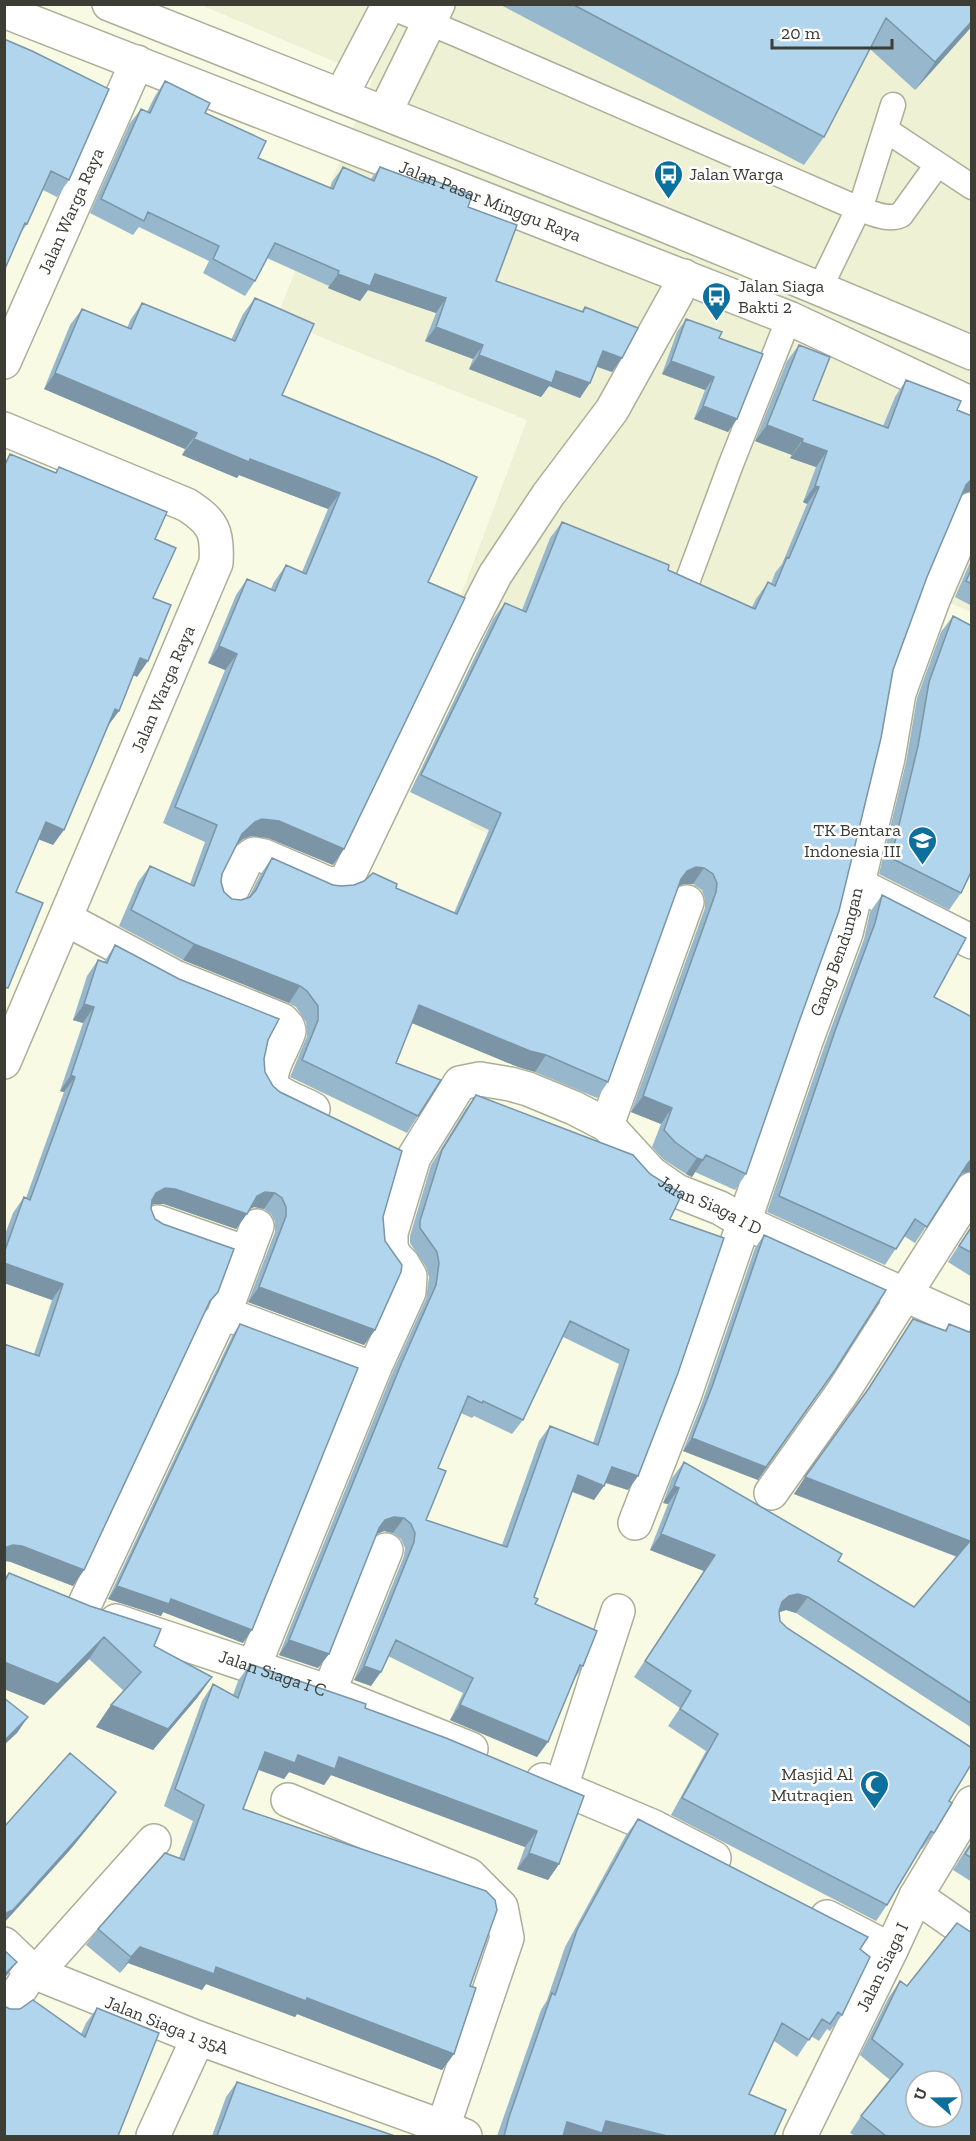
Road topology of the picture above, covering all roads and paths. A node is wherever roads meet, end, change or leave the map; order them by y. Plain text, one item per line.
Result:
1 (110, 4) edge
2 (389, 5) edge
3 (4, 11) edge
4 (434, 14) edge
5 (137, 62) junction
6 (342, 96) junction
7 (893, 105) dead end
8 (385, 112) junction
9 (886, 130) junction
10 (938, 165) junction
11 (972, 187) edge
12 (859, 209) junction
13 (684, 276) junction
14 (820, 288) junction
15 (789, 318) junction
16 (972, 353) edge
17 (4, 362) edge
18 (972, 404) edge
19 (4, 429) edge
20 (972, 509) edge
21 (686, 585) edge
22 (932, 603) junction
23 (961, 622) edge
24 (859, 885) junction
25 (228, 898) edge
26 (687, 902) dead end
27 (66, 919) junction
28 (972, 942) edge
29 (4, 1062) edge
30 (341, 1122) edge
31 (607, 1125) junction
32 (383, 1142) edge
33 (414, 1157) junction
34 (972, 1189) edge
35 (158, 1222) edge
36 (744, 1222) junction
37 (905, 1293) junction
38 (223, 1317) junction
39 (972, 1325) edge
40 (374, 1369) junction
41 (771, 1493) dead end
42 (635, 1523) dead end
43 (386, 1550) dead end
44 (618, 1611) dead end
45 (254, 1666) junction
46 (329, 1692) junction
47 (561, 1787) junction
48 (288, 1800) dead end
49 (972, 1803) edge
50 (154, 1841) dead end
51 (737, 1870) edge
52 (916, 1896) junction
53 (800, 1903) edge
54 (972, 1935) edge
55 (4, 1944) edge
56 (891, 1950) junction
57 (4, 2007) edge
58 (198, 2038) junction
59 (449, 2133) edge
60 (153, 2136) edge
61 (800, 2136) edge

1 - 6 street
2 - 4 lane
2 - 6 street
3 - 5 street, Jalan Pasar Minggu Raya
4 - 8 street
4 - 12 lane
5 - 13 street, Jalan Pasar Minggu Raya
5 - 17 street, Jalan Warga Raya
6 - 8 street
7 - 9 lane
8 - 14 street
9 - 10 lane
9 - 12 lane
10 - 11 lane
10 - 12 lane
12 - 14 lane
13 - 15 street, Jalan Pasar Minggu Raya
13 - 25 street
14 - 16 street
15 - 18 street, Jalan Pasar Minggu Raya
15 - 21 lane
19 - 27 street, Jalan Warga Raya
20 - 22 street, Gang Bendungan
22 - 23 street
22 - 24 street, Gang Bendungan
24 - 28 street
24 - 36 street, Gang Bendungan
26 - 31 street
27 - 29 street, Jalan Warga Raya
27 - 30 street
31 - 33 street, Jalan Siaga I D
31 - 36 street, Jalan Siaga I D
32 - 33 street
33 - 40 street
34 - 37 street
35 - 38 street
36 - 37 street, Jalan Siaga I D
36 - 42 street, Gang Bendungan
37 - 39 street, Jalan Siaga I D
37 - 41 street
38 - 40 street
38 - 45 street, Jalan Siaga I C
40 - 45 street
43 - 46 street
44 - 47 street
45 - 46 street, Jalan Siaga I C
46 - 47 street, Jalan Siaga I C
47 - 51 street, Jalan Siaga I C
48 - 59 street
49 - 52 street, Jalan Siaga I
50 - 58 street, Jalan Siaga 1 35A
52 - 54 street
52 - 56 street, Jalan Siaga I
53 - 56 street
55 - 57 street
56 - 61 street, Jalan Siaga I
58 - 59 street, Jalan Siaga 1 35A
58 - 60 street

